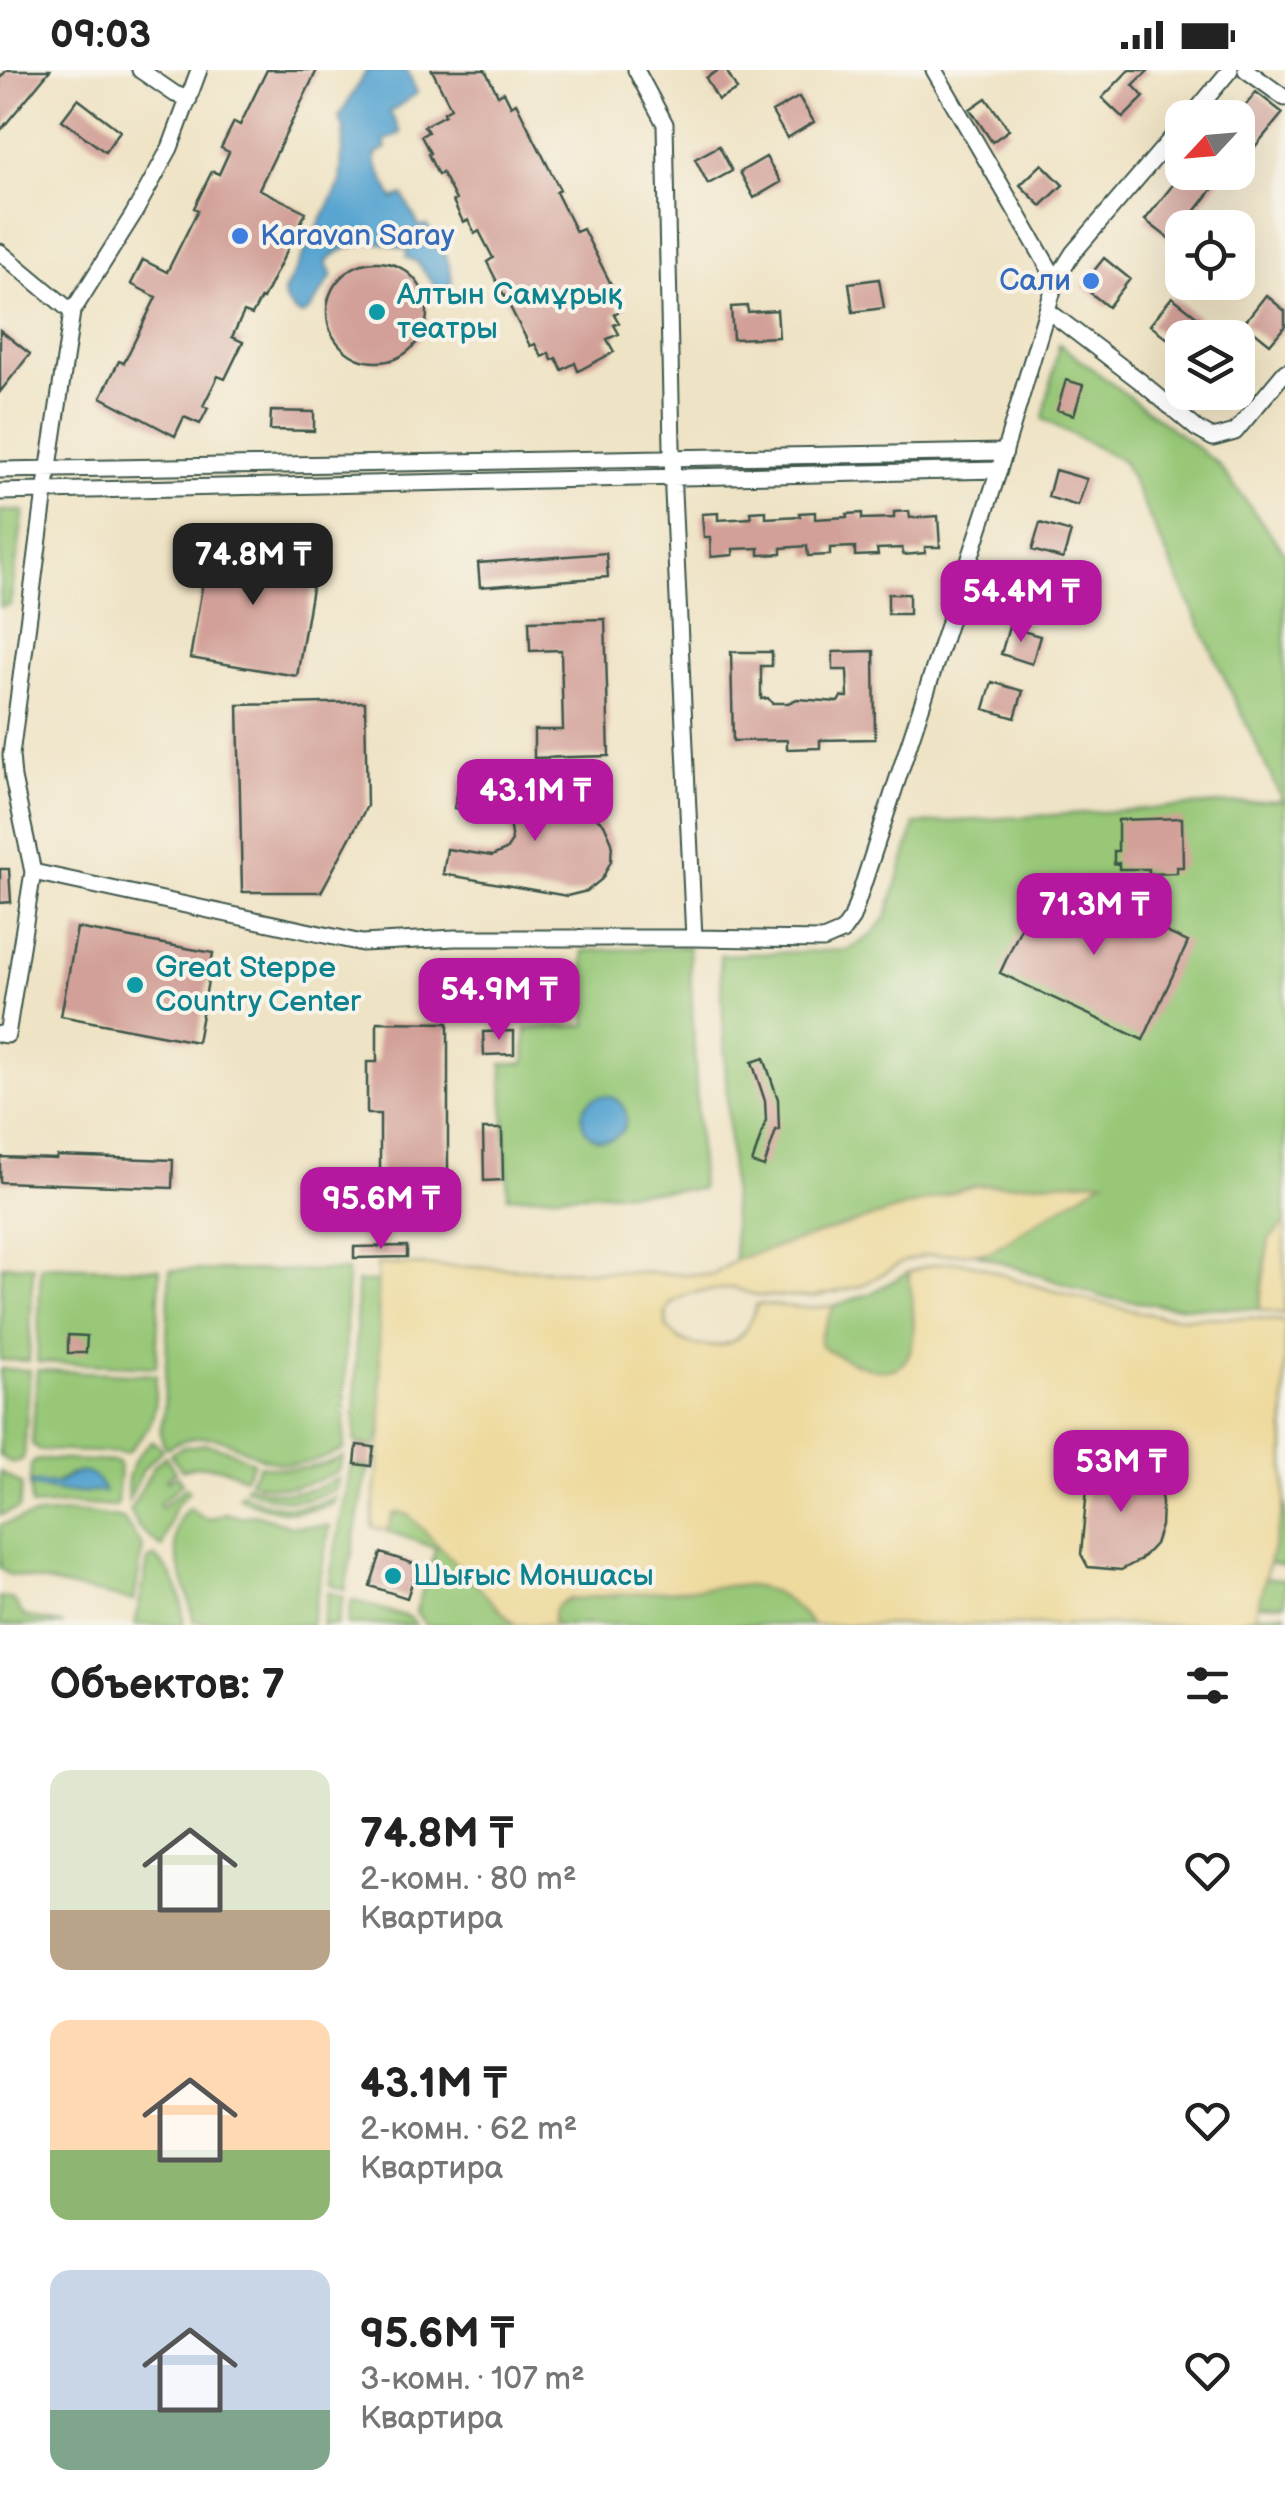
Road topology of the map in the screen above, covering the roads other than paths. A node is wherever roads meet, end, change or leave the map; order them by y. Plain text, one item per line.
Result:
1 (140, 70) edge
2 (199, 70) edge
3 (636, 70) edge
4 (934, 70) edge
5 (1230, 70) edge
6 (1246, 70) edge
7 (1285, 98) edge
8 (188, 99) junction
9 (1205, 100) edge
10 (1165, 146) edge
11 (0, 252) edge
12 (1056, 280) junction
13 (1047, 310) junction
14 (72, 312) junction
15 (1285, 372) edge
16 (1004, 452) junction
17 (672, 457) junction
18 (50, 469) junction
19 (0, 470) edge
20 (999, 470) junction
21 (672, 477) junction
22 (46, 491) junction
23 (0, 492) edge
24 (6, 756) edge
25 (34, 872) junction
26 (694, 938) junction
27 (0, 1034) edge

1 - 8 street
2 - 8 street
3 - 17 street
4 - 12 street
5 - 9 street
6 - 7 street
8 - 14 street
10 - 12 street
11 - 14 street
12 - 13 street
13 - 15 street
13 - 16 street
14 - 18 street
16 - 17 street
16 - 20 street
17 - 18 street
17 - 21 street
18 - 19 street
18 - 22 street
20 - 21 street
20 - 26 street
21 - 22 street
21 - 26 street
22 - 23 street
22 - 24 street
24 - 25 street
25 - 26 street
25 - 27 street

